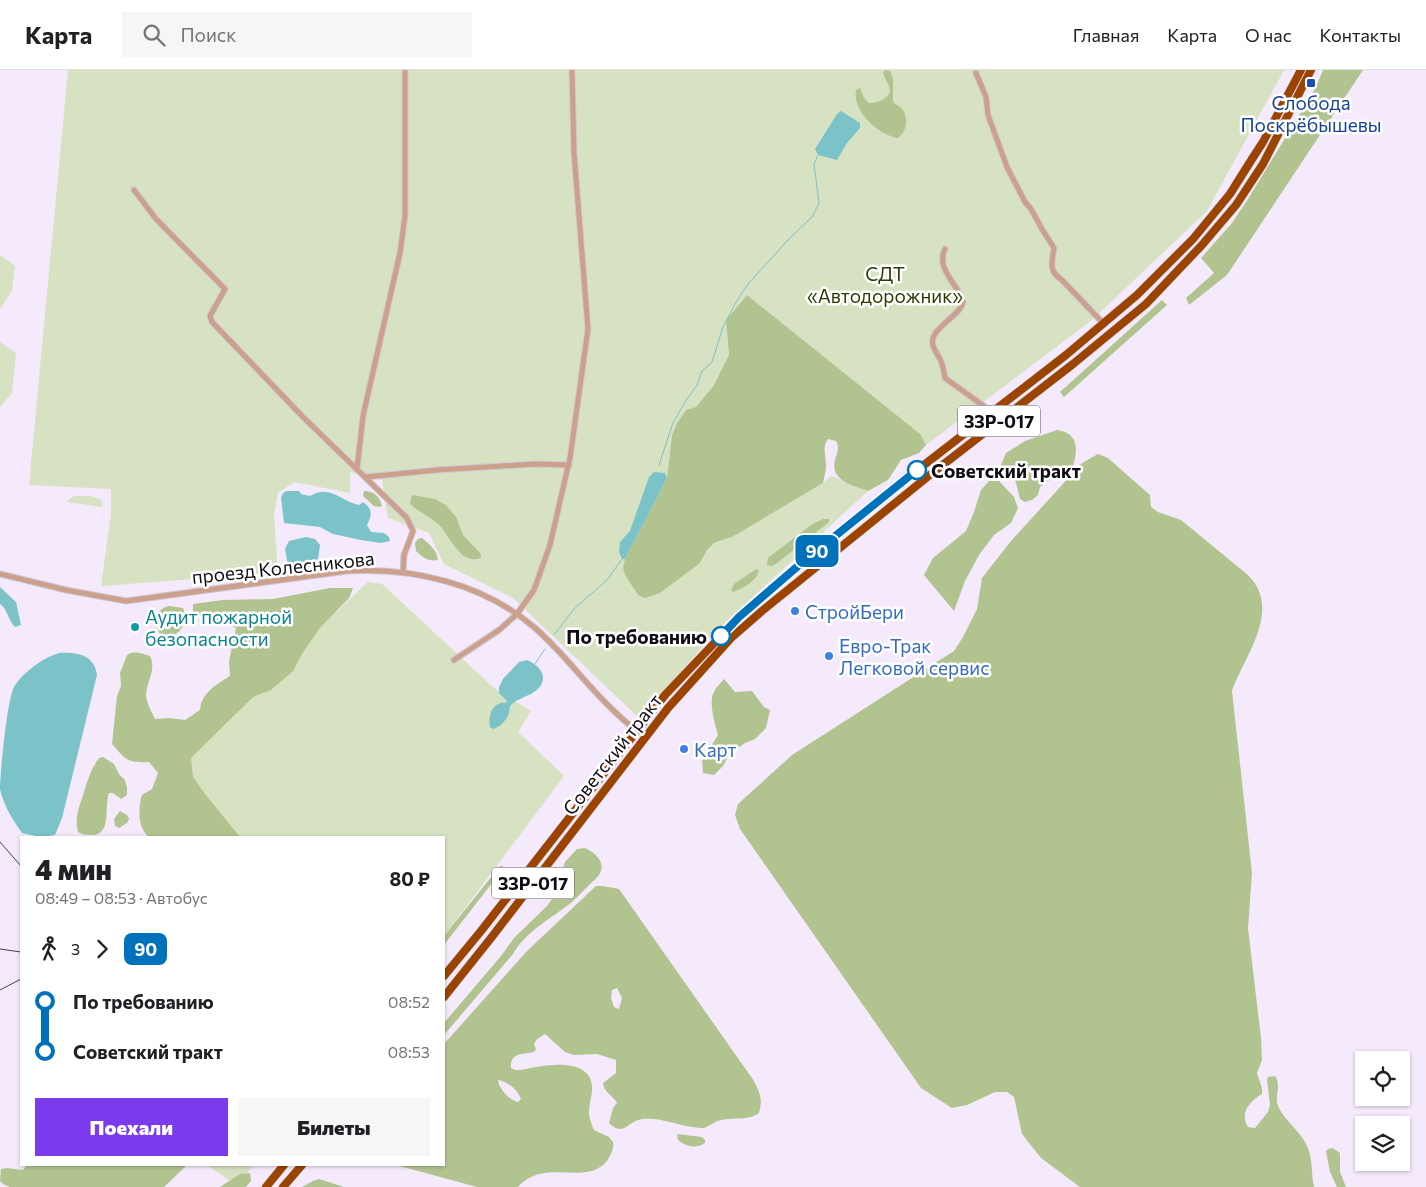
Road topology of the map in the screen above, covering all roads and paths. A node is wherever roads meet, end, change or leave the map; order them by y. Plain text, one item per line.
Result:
1 (405, 70) edge
2 (572, 70) edge
3 (1301, 70) edge
4 (1311, 70) edge
5 (976, 73) dead end
6 (134, 190) dead end
7 (945, 249) dead end
8 (1103, 323) junction
9 (992, 412) junction
10 (568, 465) junction
11 (357, 469) junction
12 (366, 478) junction
13 (403, 572) junction
14 (0, 574) edge
15 (517, 614) junction
16 (454, 660) dead end
17 (637, 731) junction
18 (645, 738) junction
19 (445, 975) edge
20 (445, 996) edge
21 (283, 1166) edge
22 (301, 1166) edge
23 (266, 1187) edge
24 (283, 1187) edge

1 - 11 street
2 - 10 street
3 - 8 highway, Советский тракт / 33Р-017
4 - 18 highway, Советский тракт / 33Р-017
5 - 8 street
6 - 11 street
7 - 9 street
8 - 9 highway, Советский тракт / 33Р-017
9 - 17 highway, Советский тракт / 33Р-017
10 - 12 street
10 - 15 street
11 - 12 street
12 - 13 street
13 - 14 street, проезд Колесникова
13 - 15 street, проезд Колесникова
15 - 16 street
15 - 17 street, проезд Колесникова
17 - 18 highway
17 - 19 highway, Советский тракт / 33Р-017
18 - 20 highway, Советский тракт / 33Р-017
21 - 23 highway
22 - 24 highway

